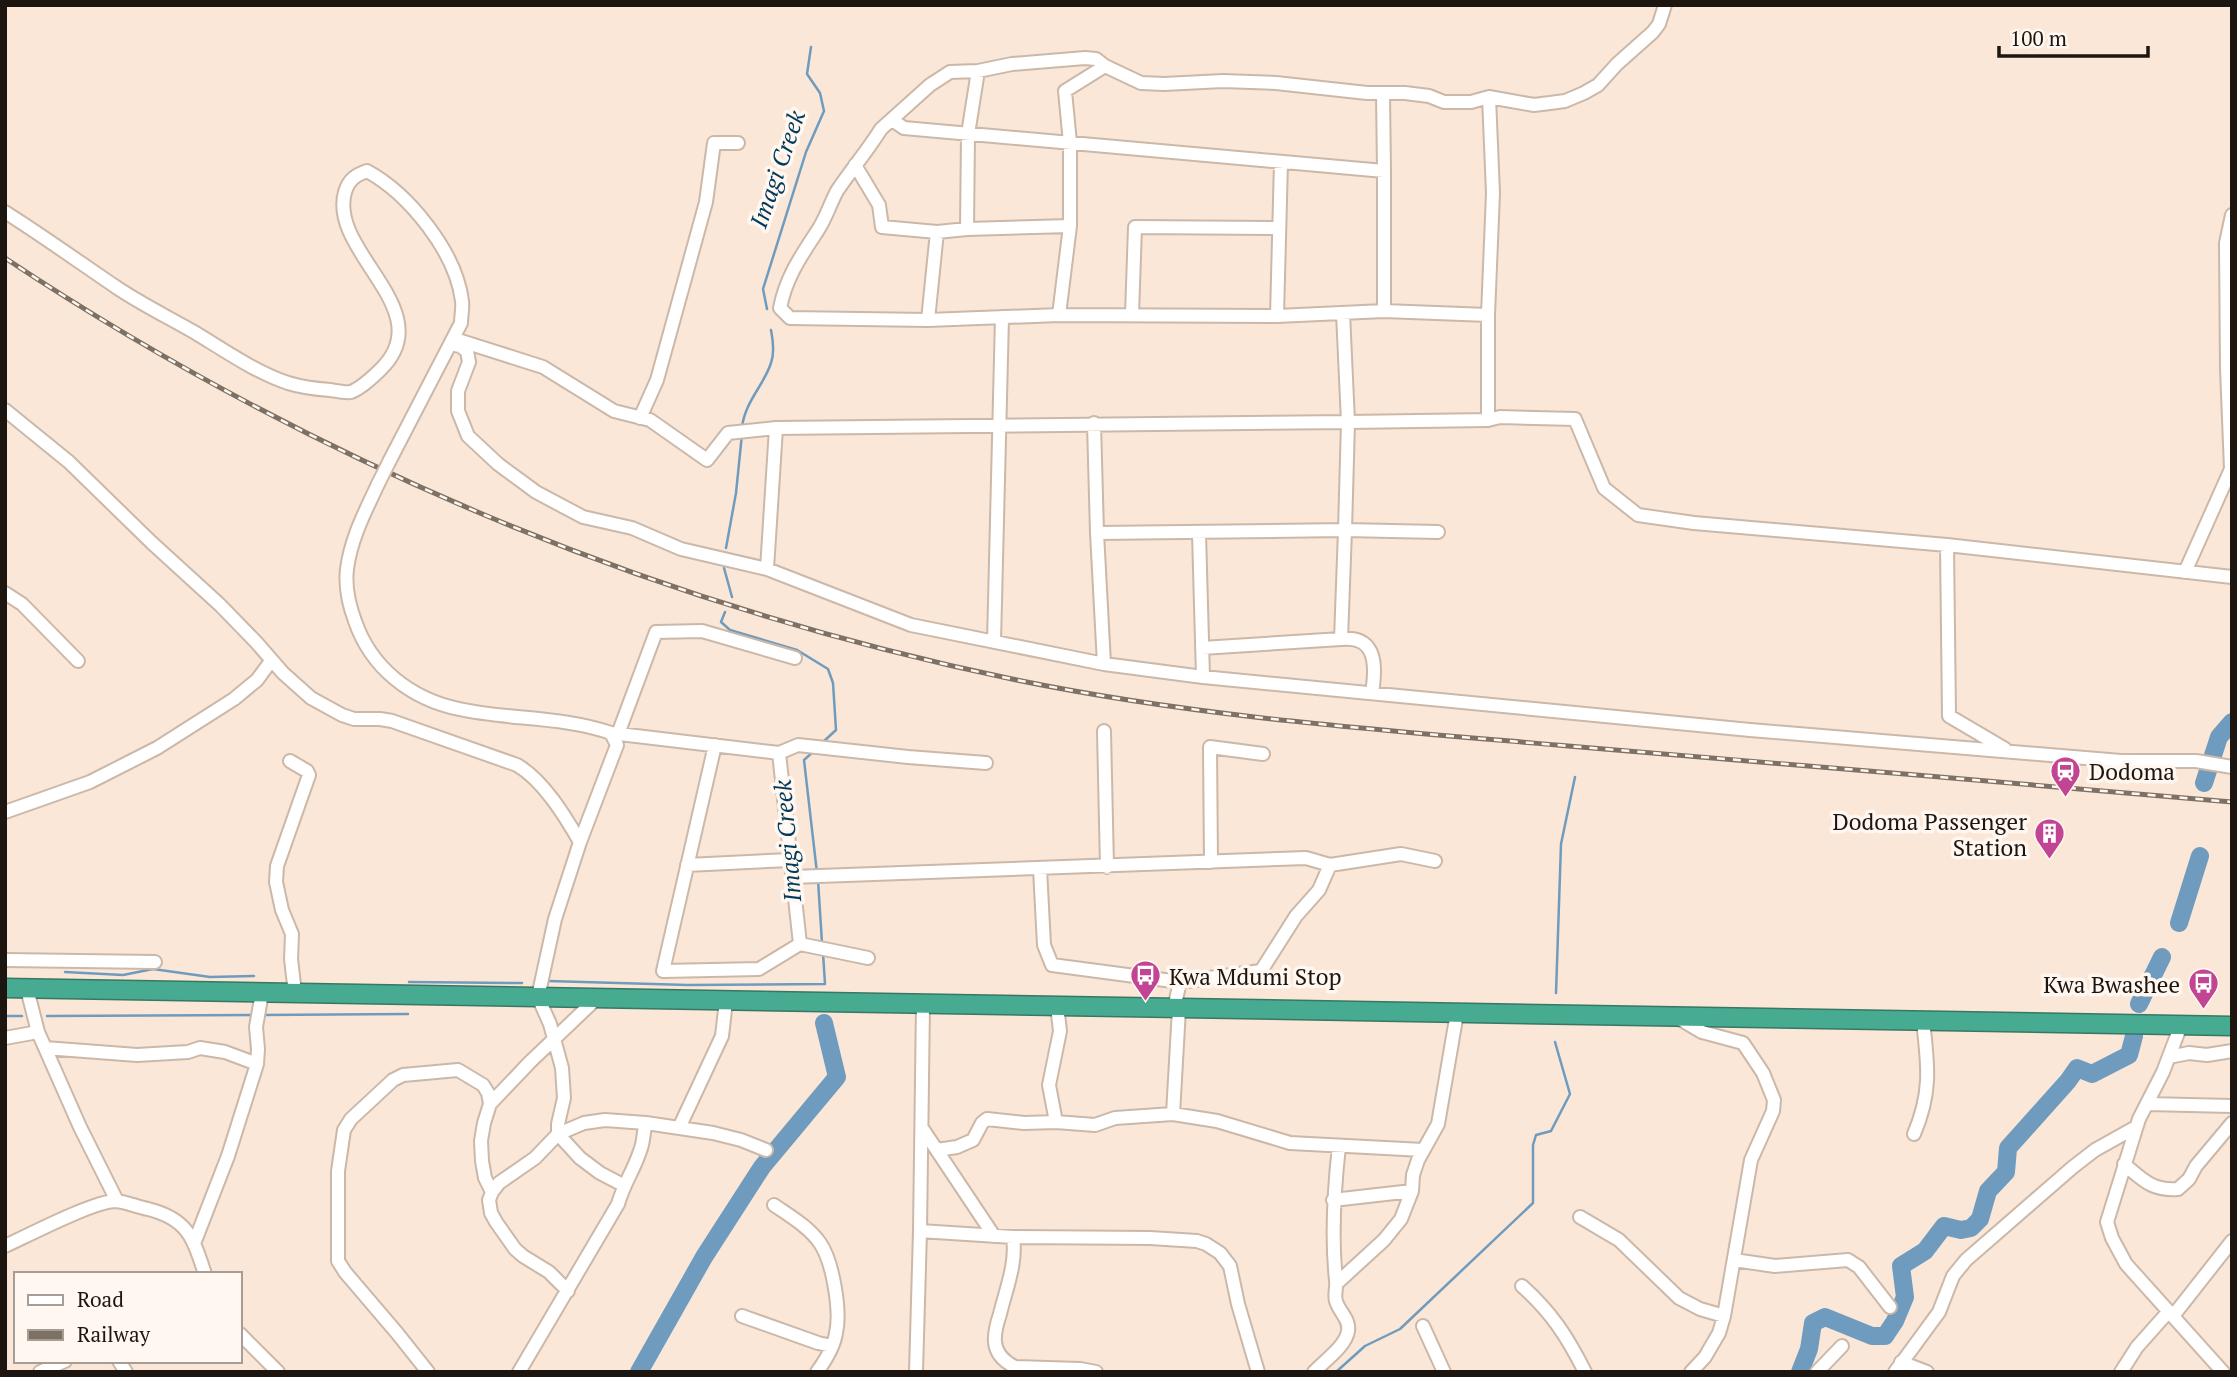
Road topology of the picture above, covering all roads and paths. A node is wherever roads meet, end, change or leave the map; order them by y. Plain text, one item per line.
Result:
1 (1665, 5) edge
2 (1105, 66) junction
3 (978, 71) junction
4 (1383, 93) junction
5 (1489, 97) junction
6 (892, 120) junction
7 (968, 134) junction
8 (738, 143) dead end
9 (1070, 143) junction
10 (1280, 162) junction
11 (855, 165) junction
12 (1384, 172) junction
13 (5, 212) edge
14 (2232, 215) edge
15 (1070, 226) junction
16 (1279, 228) junction
17 (967, 229) junction
18 (937, 232) junction
19 (1384, 311) junction
20 (1343, 313) junction
21 (1059, 315) junction
22 (1132, 315) junction
23 (1488, 315) junction
24 (1277, 316) junction
25 (1002, 317) junction
26 (928, 320) junction
27 (452, 341) junction
28 (7, 415) edge
29 (640, 418) junction
30 (1488, 420) junction
31 (1348, 422) junction
32 (1094, 423) junction
33 (1001, 425) junction
34 (776, 428) junction
35 (1345, 530) junction
36 (1438, 532) dead end
37 (1097, 533) junction
38 (1199, 533) junction
39 (1947, 545) junction
40 (767, 569) junction
41 (2185, 572) junction
42 (2232, 577) edge
43 (5, 593) edge
44 (1341, 639) junction
45 (994, 642) junction
46 (1202, 648) junction
47 (795, 659) dead end
48 (271, 660) junction
49 (78, 661) dead end
50 (1104, 664) junction
51 (1203, 677) junction
52 (1372, 693) junction
53 (1104, 731) dead end
54 (615, 734) junction
55 (715, 745) junction
56 (2008, 751) junction
57 (779, 753) junction
58 (1263, 754) dead end
59 (290, 761) dead end
60 (986, 763) dead end
61 (2232, 767) edge
62 (5, 812) edge
63 (580, 842) junction
64 (790, 860) junction
65 (1435, 861) dead end
66 (1211, 862) junction
67 (687, 865) junction
68 (1330, 865) junction
69 (1107, 867) junction
70 (1040, 869) junction
71 (792, 877) junction
72 (800, 944) junction
73 (868, 957) dead end
74 (5, 960) edge
75 (155, 962) dead end
76 (1180, 982) junction
77 (5, 988) edge
78 (27, 989) junction
79 (262, 993) junction
80 (295, 993) junction
81 (538, 998) junction
82 (596, 999) junction
83 (726, 1001) junction
84 (923, 1004) junction
85 (1057, 1006) junction
86 (1177, 1008) junction
87 (1457, 1013) junction
88 (1675, 1016) junction
89 (1923, 1021) junction
90 (2180, 1026) junction
91 (2232, 1026) edge
92 (38, 1032) junction
93 (5, 1038) edge
94 (554, 1039) junction
95 (45, 1048) junction
96 (2232, 1051) edge
97 (2169, 1057) junction
98 (257, 1064) junction
99 (490, 1104) junction
100 (2147, 1104) junction
101 (2232, 1106) edge
102 (1173, 1114) junction
103 (1056, 1122) junction
104 (646, 1123) junction
105 (2232, 1123) edge
106 (2137, 1127) junction
107 (679, 1128) junction
108 (922, 1128) junction
109 (558, 1134) junction
110 (1914, 1134) dead end
111 (1339, 1146) junction
112 (766, 1150) dead end
113 (937, 1150) junction
114 (1423, 1150) junction
115 (2124, 1164) junction
116 (623, 1185) junction
117 (1412, 1191) junction
118 (492, 1192) junction
119 (1333, 1200) junction
120 (117, 1201) junction
121 (774, 1205) dead end
122 (1580, 1217) dead end
123 (920, 1231) junction
124 (994, 1236) junction
125 (1013, 1237) junction
126 (195, 1241) junction
127 (2232, 1241) edge
128 (5, 1246) edge
129 (1734, 1260) junction
130 (204, 1272) edge
131 (1337, 1283) junction
132 (1521, 1286) dead end
133 (568, 1291) junction
134 (1890, 1307) dead end
135 (2171, 1314) junction
136 (1724, 1315) junction
137 (741, 1316) dead end
138 (1423, 1326) dead end
139 (242, 1336) edge
140 (832, 1346) junction
141 (1842, 1346) dead end
142 (60, 1363) edge
143 (1898, 1367) edge
144 (40, 1372) edge
145 (278, 1372) edge
146 (428, 1372) edge
147 (519, 1372) edge
148 (817, 1372) edge
149 (916, 1372) edge
150 (1096, 1372) edge
151 (1258, 1372) edge
152 (1314, 1372) edge
153 (1444, 1372) edge
154 (1585, 1372) edge
155 (1691, 1372) edge
156 (1817, 1372) edge
157 (1927, 1372) edge
158 (2121, 1372) edge
159 (2223, 1372) edge

1 - 5 street
2 - 3 street
2 - 4 street
2 - 9 street
3 - 6 street
3 - 7 street
4 - 5 street
4 - 12 street
5 - 23 street
6 - 7 street
6 - 11 street
7 - 9 street
7 - 17 street
8 - 29 street
9 - 10 street
9 - 15 street
10 - 12 street
10 - 16 street
11 - 18 street
11 - 26 street
12 - 19 street
13 - 27 street
14 - 41 street
15 - 17 street
15 - 21 street
16 - 22 street
16 - 24 street
17 - 18 street
18 - 26 street
19 - 20 street
19 - 23 street
20 - 24 street
20 - 31 street
21 - 22 street
21 - 25 street
22 - 24 street
23 - 30 street
25 - 26 street
25 - 33 street
27 - 29 street
27 - 40 street
27 - 54 street, bridge
28 - 48 street
29 - 34 street
30 - 31 street
30 - 39 street
31 - 32 street
31 - 35 street
32 - 33 street
32 - 37 street
33 - 34 street
33 - 45 street
34 - 40 street
35 - 36 street
35 - 38 street
35 - 44 street
37 - 38 street
37 - 50 street
38 - 46 street
39 - 41 street
39 - 56 street
40 - 45 street
41 - 42 street
43 - 49 street
44 - 46 street
44 - 52 street
45 - 50 street
46 - 51 street
47 - 54 street
48 - 62 street
48 - 63 street
50 - 51 street
51 - 52 street
52 - 56 street
53 - 69 street
54 - 55 street
54 - 63 street
55 - 57 street
55 - 67 street
56 - 61 street
57 - 60 street
57 - 64 street
58 - 66 street
59 - 80 street
63 - 81 street
64 - 67 street
64 - 71 street
65 - 68 street
66 - 68 street
66 - 69 street
67 - 72 street
68 - 76 street
69 - 70 street
70 - 71 street
70 - 76 street
71 - 72 street
72 - 73 street
74 - 75 street
76 - 86 street
77 - 78 highway
78 - 79 highway
78 - 92 street
79 - 80 highway
79 - 98 street
80 - 81 highway
81 - 82 highway
81 - 94 street
82 - 83 highway
82 - 94 street
83 - 84 highway
83 - 107 street
84 - 85 highway
84 - 108 street
85 - 86 highway
85 - 103 street
86 - 87 highway
86 - 102 street
87 - 88 highway
87 - 114 street
88 - 89 highway
88 - 129 street
89 - 90 highway
89 - 110 street
90 - 91 highway
90 - 97 street
92 - 93 street
92 - 95 street
94 - 99 street
94 - 109 street
95 - 98 street
95 - 120 street
96 - 97 street
97 - 100 street
98 - 126 street
99 - 118 street
99 - 146 street
100 - 101 street
100 - 106 street
102 - 103 street
102 - 111 street
103 - 113 street
104 - 107 street
104 - 109 street
104 - 116 street
105 - 115 street
106 - 115 street
106 - 143 street
107 - 112 street
108 - 113 street
108 - 123 street
109 - 116 street
109 - 118 street
111 - 114 street
111 - 119 street
113 - 124 street
114 - 117 street
115 - 135 street
116 - 133 street
117 - 119 street
117 - 131 street
118 - 133 street
119 - 131 street
120 - 126 street
120 - 128 street
121 - 140 street
122 - 136 street
123 - 124 street
123 - 149 street
124 - 125 street
125 - 150 street
125 - 151 street
126 - 130 street
127 - 135 street
129 - 134 street
129 - 136 street
131 - 152 street
132 - 154 street
133 - 147 street
135 - 158 street
135 - 159 street
136 - 155 street
137 - 140 street
138 - 153 street
139 - 145 street
140 - 148 street
141 - 156 street
142 - 144 street
143 - 157 street

